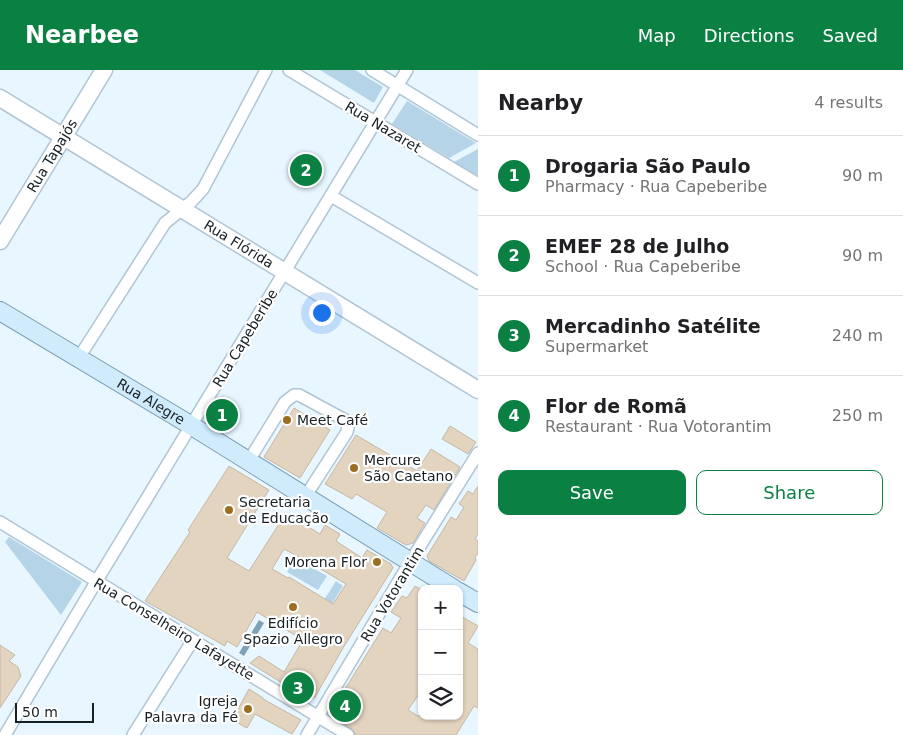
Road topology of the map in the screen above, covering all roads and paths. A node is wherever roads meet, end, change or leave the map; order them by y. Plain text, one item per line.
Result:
1 (104, 70) edge
2 (266, 70) edge
3 (289, 70) edge
4 (372, 70) edge
5 (407, 70) edge
6 (398, 86) junction
7 (0, 98) edge
8 (375, 122) junction
9 (478, 135) edge
10 (64, 137) junction
11 (478, 184) edge
12 (331, 196) junction
13 (182, 209) junction
14 (0, 241) edge
15 (285, 271) junction
16 (478, 283) edge
17 (0, 311) edge
18 (78, 359) junction
19 (478, 390) edge
20 (192, 426) junction
21 (478, 453) edge
22 (248, 462) junction
23 (305, 497) junction
24 (0, 522) edge
25 (410, 562) junction
26 (96, 582) junction
27 (447, 585) edge
28 (463, 594) edge
29 (478, 603) edge
30 (193, 640) junction
31 (319, 717) junction
32 (5, 735) edge
33 (133, 735) edge
34 (307, 735) edge
35 (348, 735) edge

1 - 10 street, Rua Tapajós
2 - 13 street
3 - 8 street, Rua Nazaret
4 - 6 street
5 - 6 street, Rua Capeberibe
6 - 8 street, Rua Capeberibe
6 - 9 street
7 - 10 street, Rua Flórida
8 - 11 street, Rua Nazaret
8 - 12 street, Rua Capeberibe
10 - 13 street, Rua Flórida
10 - 14 street, Rua Tapajós
12 - 15 street, Rua Capeberibe
12 - 16 street
13 - 15 street, Rua Flórida
13 - 18 street
15 - 19 street, Rua Flórida
15 - 20 street, Rua Capeberibe
17 - 18 main road, Rua Alegre
18 - 20 main road, Rua Alegre
20 - 22 main road, Rua Alegre
20 - 26 street, Rua Capeberibe
21 - 25 street, Rua Votorantim
22 - 23 main road, Rua Alegre
22 - 23 street
23 - 25 main road, Rua Alegre
24 - 26 street, Rua Conselheiro Lafayette
25 - 27 main road, Rua Alegre
25 - 31 street, Rua Votorantim
26 - 30 street, Rua Conselheiro Lafayette
26 - 32 street, Rua Capeberibe
28 - 29 main road
30 - 31 street, Rua Conselheiro Lafayette
30 - 33 street
31 - 34 street, Rua Votorantim
31 - 35 street, Rua Conselheiro Lafayette

